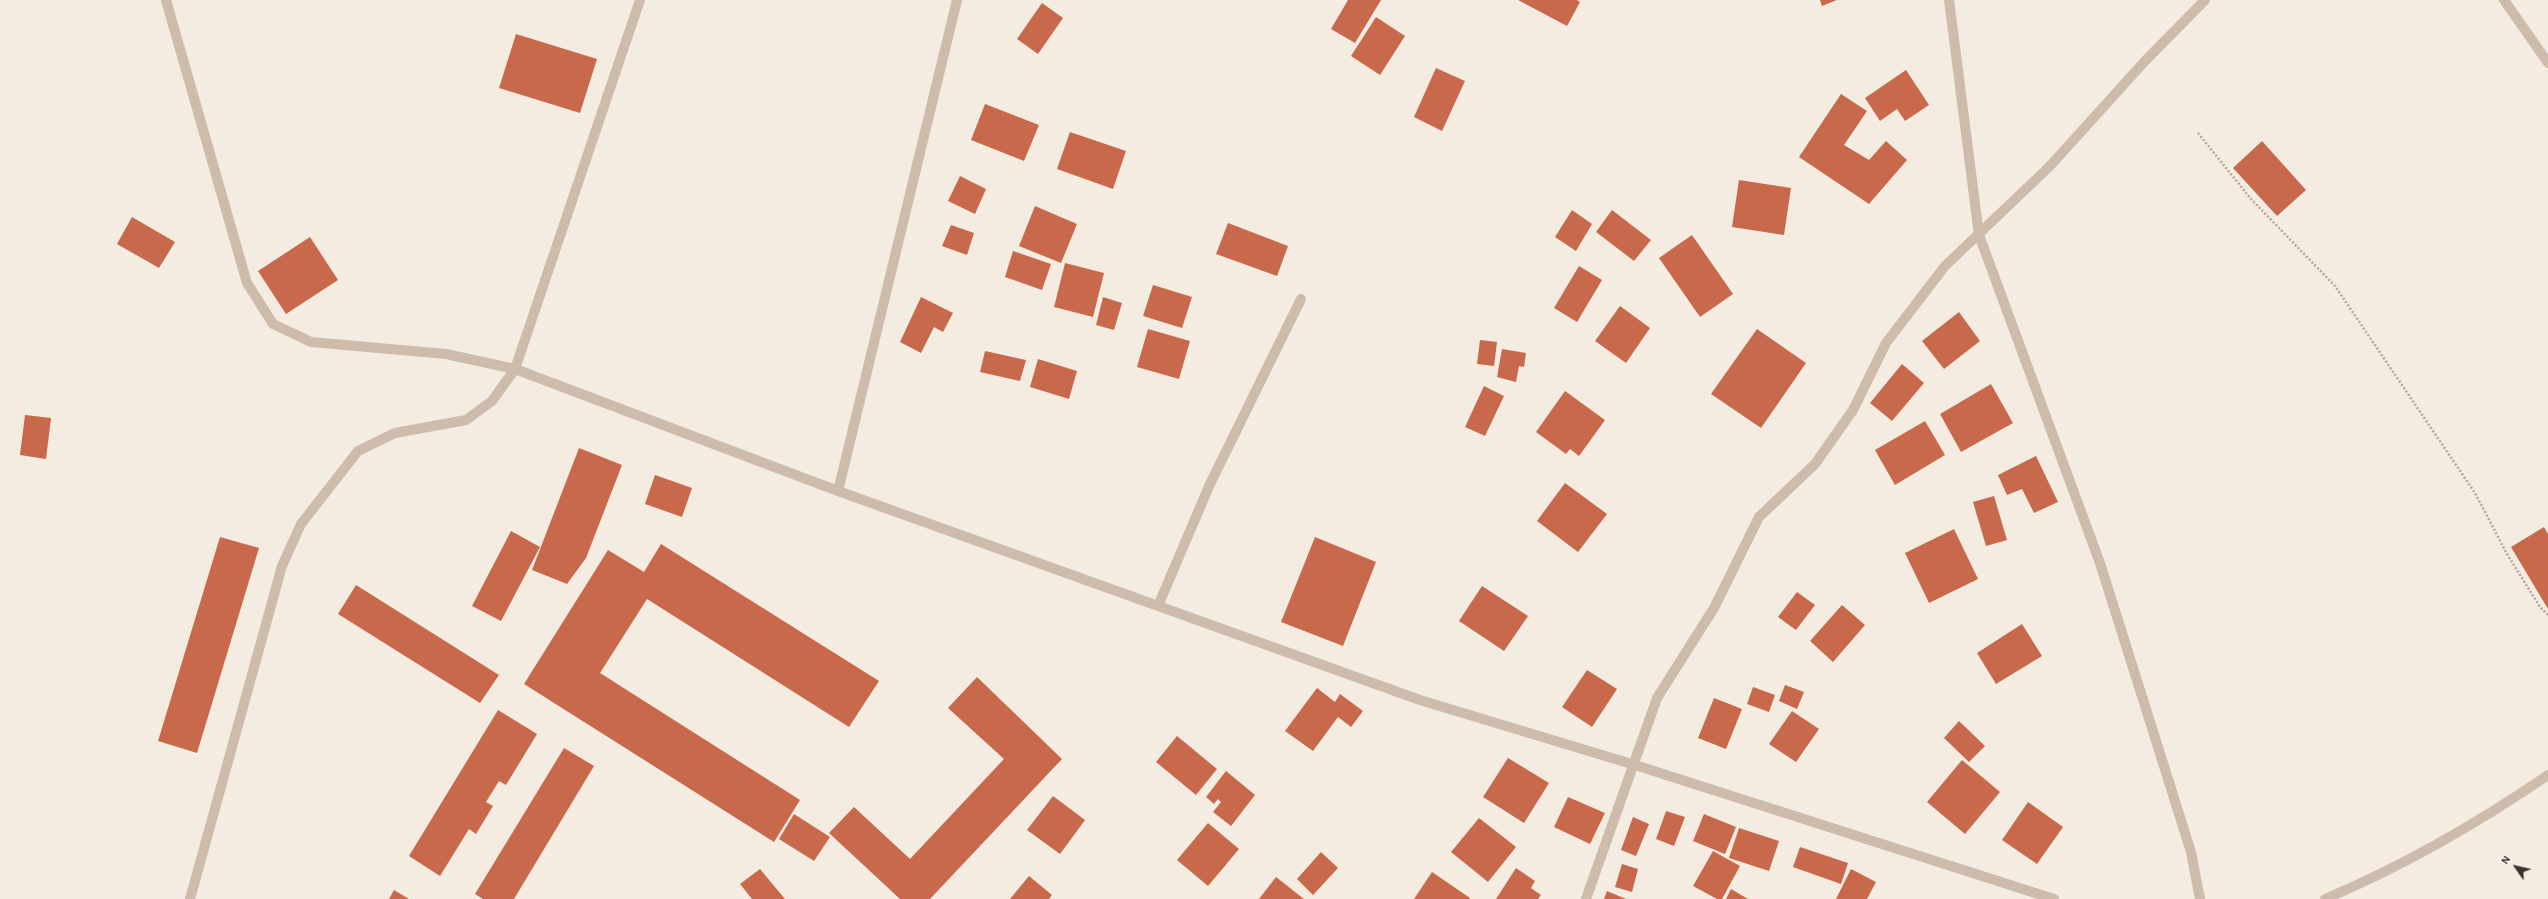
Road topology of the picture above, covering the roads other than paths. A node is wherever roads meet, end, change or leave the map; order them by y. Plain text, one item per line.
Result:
1 (166, 0) edge
2 (640, 0) edge
3 (957, 0) edge
4 (2205, 0) edge
5 (2504, 0) edge
6 (1951, 1) edge
7 (2548, 63) edge
8 (1979, 235) junction
9 (1301, 299) dead end
10 (516, 369) junction
11 (838, 491) junction
12 (1158, 606) junction
13 (1635, 765) junction
14 (2548, 775) edge
15 (190, 899) edge
16 (1586, 899) edge
17 (2054, 899) edge
18 (2200, 899) edge
19 (2325, 899) edge

1 - 10 street
2 - 10 street
3 - 11 street
4 - 8 street
5 - 7 street
6 - 8 street
8 - 13 street
8 - 18 street
9 - 12 street
10 - 11 street
10 - 15 street
11 - 12 street
12 - 13 street
13 - 16 street
13 - 17 street
14 - 19 street

